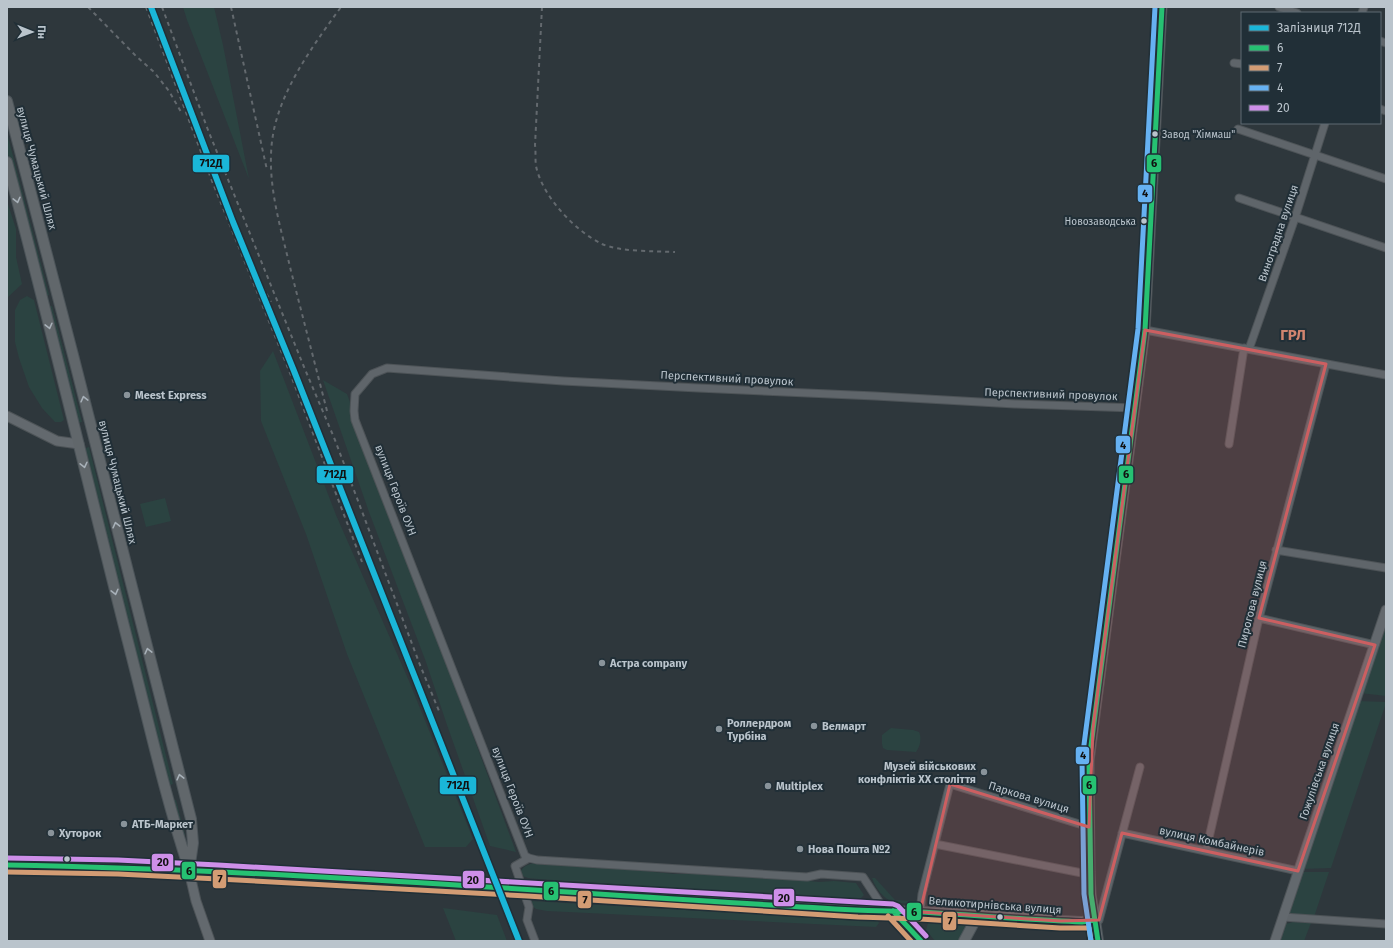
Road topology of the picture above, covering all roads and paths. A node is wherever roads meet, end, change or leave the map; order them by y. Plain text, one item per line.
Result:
1 (1162, 7) edge
2 (1279, 7) edge
3 (1294, 12) edge
4 (1234, 63) dead end
5 (1241, 64) edge
6 (7, 101) edge
7 (1325, 124) edge
8 (1238, 129) dead end
9 (1315, 155) junction
10 (7, 162) edge
11 (1386, 179) edge
12 (1239, 198) dead end
13 (1295, 218) junction
14 (1386, 248) edge
15 (59, 299) junction
16 (43, 303) junction
17 (1146, 330) junction
18 (1246, 349) junction
19 (1326, 364) junction
20 (1386, 375) edge
21 (1135, 408) junction
22 (7, 416) edge
23 (356, 420) joint
24 (95, 442) junction
25 (79, 444) junction
26 (1230, 444) dead end
27 (1276, 550) junction
28 (1386, 568) edge
29 (1386, 610) edge
30 (1259, 618) junction
31 (1374, 646) junction
32 (1140, 768) dead end
33 (184, 794) junction
34 (168, 799) junction
35 (1089, 827) junction
36 (1122, 833) junction
37 (935, 844) junction
38 (1206, 851) junction
39 (529, 858) junction
40 (7, 865) edge
41 (189, 870) junction
42 (1298, 871) junction
43 (1090, 872) junction
44 (889, 911) junction
45 (920, 912) junction
46 (978, 915) junction
47 (1283, 917) junction
48 (1095, 920) junction
49 (1386, 924) edge
50 (210, 941) edge
51 (535, 941) edge
52 (921, 941) edge
53 (964, 941) edge
54 (1098, 941) edge
55 (1275, 941) edge

1 - 17 street
2 - 3 street
4 - 5 street
6 - 15 main road, вулиця Чумацький Шлях
7 - 9 street, Виноградна вулиця
8 - 9 street
9 - 11 street
9 - 13 street, Виноградна вулиця
10 -> 16 main road, вулиця Чумацький Шлях
12 - 13 street
13 - 14 street
13 - 18 street, Виноградна вулиця
15 - 16 main road
24 -> 15 main road, вулиця Чумацький Шлях
16 -> 25 main road, вулиця Чумацький Шлях
17 - 18 street
17 - 21 street
18 - 19 street
18 - 26 street, Виноградна вулиця
19 - 20 street
19 - 27 street, Пирогова вулиця
21 - 23 street, Перспективний провулок
21 - 35 street
22 - 25 street
23 - 39 street, вулиця Героїв ОУН
24 - 25 main road
33 -> 24 main road, вулиця Чумацький Шлях
25 -> 34 main road, вулиця Чумацький Шлях
27 - 28 street
27 - 30 street, Пирогова вулиця
29 - 31 street, Гожулівська вулиця
30 - 31 street
30 - 38 street, Пирогова вулиця
31 - 42 street, Гожулівська вулиця
32 - 36 street
33 - 34 main road
33 - 41 main road, вулиця Чумацький Шлях
34 - 41 main road, вулиця Чумацький Шлях
35 - 37 street, Паркова вулиця
35 - 43 street
36 - 38 street, вулиця Комбайнерів
36 - 48 street
37 - 43 street
37 - 45 street, Паркова вулиця
38 - 42 street, вулиця Комбайнерів
39 - 44 street
39 - 51 street
40 - 41 main road, Великотирнівська вулиця
41 - 44 main road, Великотирнівська вулиця, bridge
41 - 50 street, вулиця Чумацький Шлях
42 - 47 street, Гожулівська вулиця
43 - 48 street
44 - 45 main road, Великотирнівська вулиця
44 - 52 main road
45 - 46 main road, Великотирнівська вулиця
46 - 48 main road, Великотирнівська вулиця
46 - 53 main road
47 - 49 street
47 - 55 street, Гожулівська вулиця
48 - 54 main road

